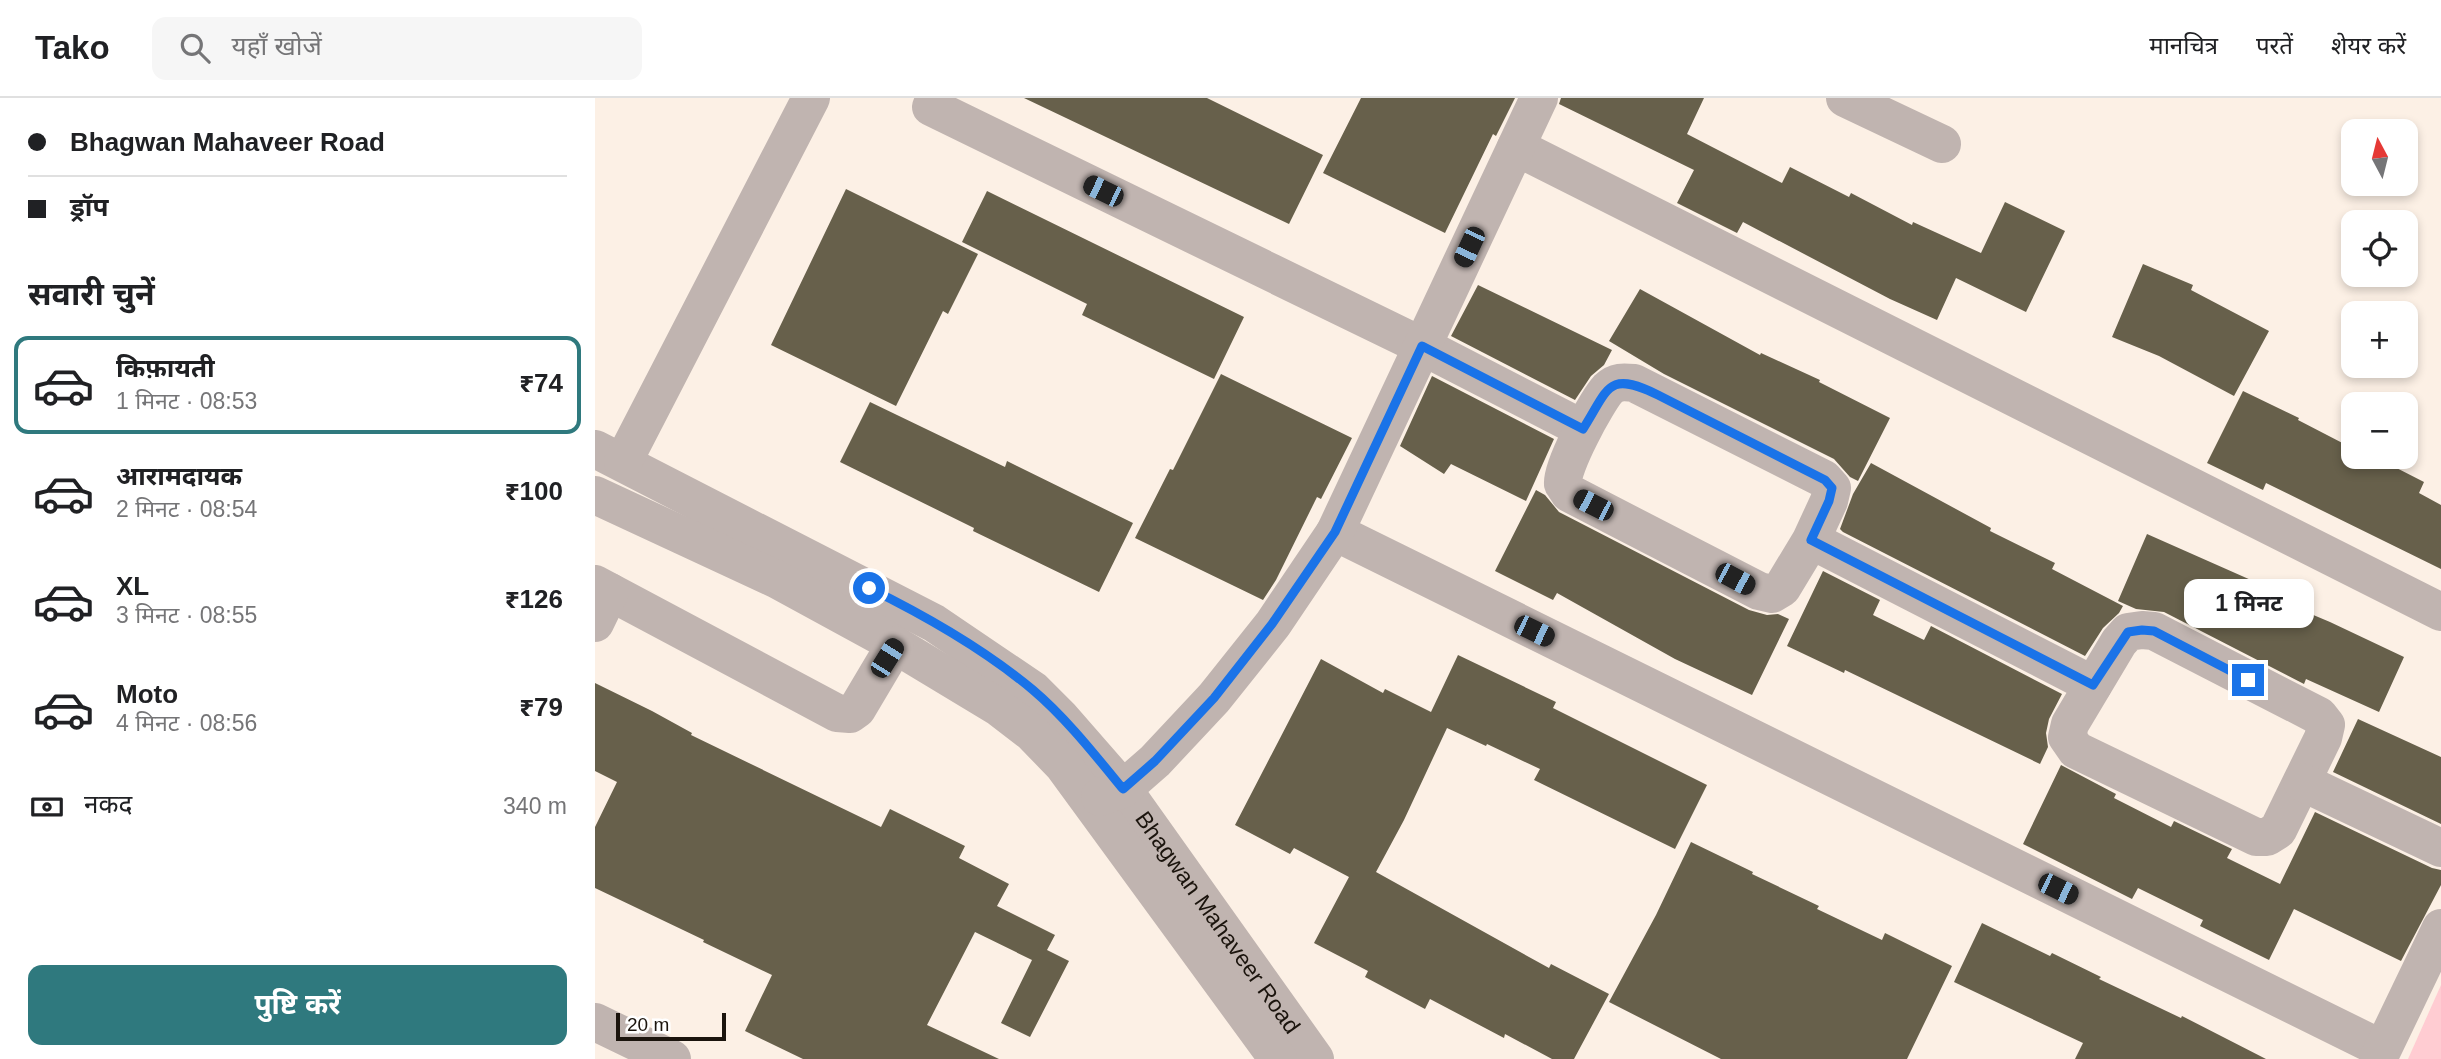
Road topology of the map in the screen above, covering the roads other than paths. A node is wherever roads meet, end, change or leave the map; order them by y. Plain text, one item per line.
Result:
1 (811, 98) edge
2 (1539, 98) edge
3 (1845, 98) edge
4 (931, 107) dead end
5 (1942, 144) dead end
6 (1516, 147) junction
7 (1422, 346) junction
8 (1583, 429) junction
9 (609, 455) edge
10 (595, 495) edge
11 (1335, 532) junction
12 (1811, 540) junction
13 (600, 600) edge
14 (2441, 612) edge
15 (895, 645) junction
16 (2093, 685) junction
17 (2302, 782) junction
18 (1106, 794) junction
19 (2441, 848) edge
20 (2441, 928) edge
21 (595, 1021) edge
22 (2380, 1054) edge
23 (672, 1059) edge
24 (1278, 1059) edge
25 (1315, 1059) edge

1 - 9 street
2 - 6 street
3 - 5 street
4 - 7 street
6 - 7 street
6 - 14 street
7 - 8 street
7 - 11 street
8 - 12 street
8 - 12 street
9 - 18 street, Bhagwan Mahaveer Road
10 - 15 street, Bhagwan Mahaveer Road
11 - 18 street
11 - 22 street
12 - 16 street
13 - 15 street
15 - 18 street, Bhagwan Mahaveer Road
16 - 17 street
16 - 17 street
17 - 19 street
18 - 24 street, Bhagwan Mahaveer Road
18 - 25 street, Bhagwan Mahaveer Road
20 - 22 street
21 - 23 street

